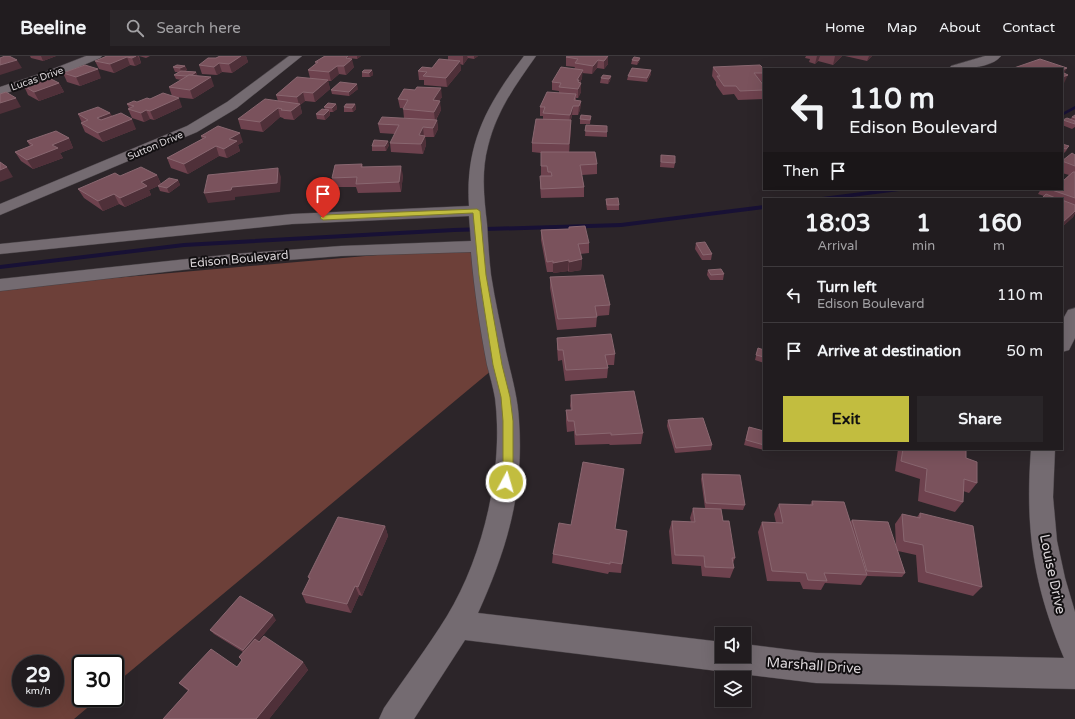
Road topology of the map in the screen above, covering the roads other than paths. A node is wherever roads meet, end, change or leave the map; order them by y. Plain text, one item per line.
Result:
1 (96, 56) edge
2 (296, 56) edge
3 (530, 56) edge
4 (995, 56) edge
5 (959, 68) edge
6 (0, 91) edge
7 (0, 210) edge
8 (478, 228) junction
9 (0, 249) edge
10 (0, 285) edge
11 (1075, 314) edge
12 (1063, 343) edge
13 (1043, 450) edge
14 (458, 625) junction
15 (1075, 649) edge
16 (1075, 674) edge
17 (395, 719) edge

1 - 6 street, Lucas Drive
2 - 7 street, Sutton Drive
3 - 8 street
4 - 5 street
8 - 9 street
8 - 10 street, Edison Boulevard
8 - 14 street
11 - 12 street
13 - 15 street, Louise Drive
14 - 16 street, Marshall Drive
14 - 17 street

